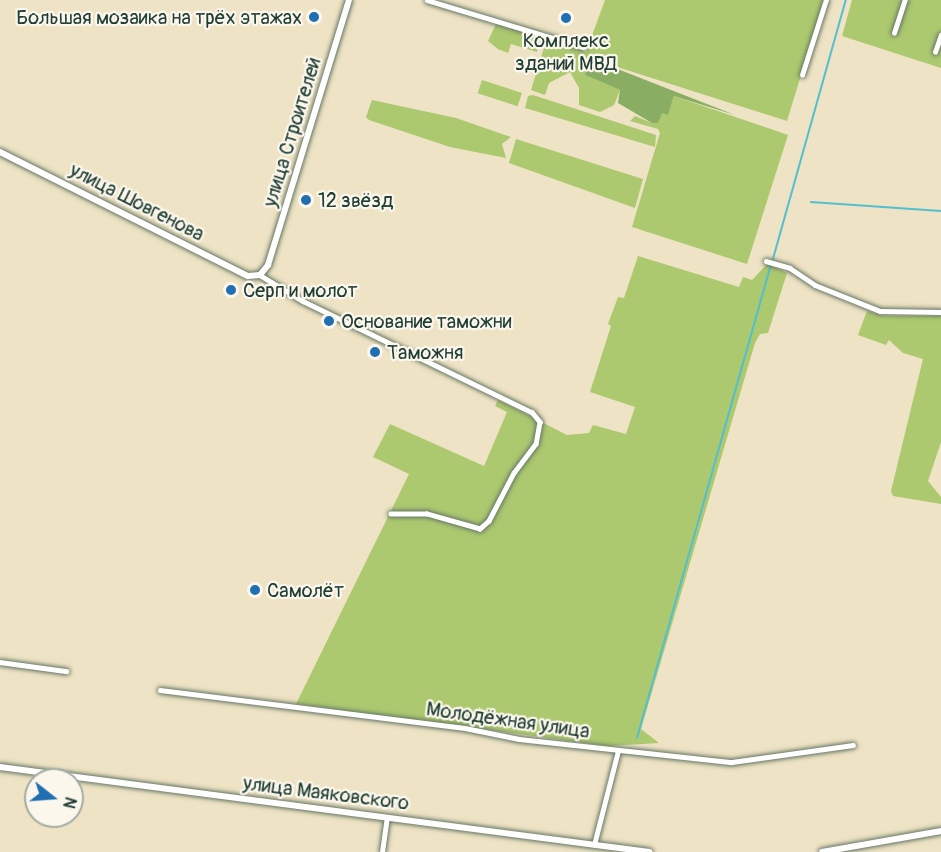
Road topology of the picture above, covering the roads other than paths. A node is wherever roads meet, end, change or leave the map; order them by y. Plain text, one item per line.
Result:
1 (349, 0) edge
2 (427, 0) edge
3 (826, 0) edge
4 (905, 0) edge
5 (894, 33) dead end
6 (941, 34) edge
7 (583, 47) dead end
8 (935, 52) dead end
9 (802, 75) dead end
10 (0, 152) edge
11 (766, 261) dead end
12 (262, 273) junction
13 (941, 312) edge
14 (391, 514) dead end
15 (0, 662) edge
16 (66, 671) dead end
17 (160, 690) dead end
18 (853, 745) dead end
19 (618, 751) junction
20 (0, 767) edge
21 (387, 818) junction
22 (941, 831) edge
23 (594, 845) junction
24 (382, 852) edge
25 (649, 852) edge
26 (822, 852) edge

1 - 12 street, улица Строителей
2 - 7 street
3 - 9 street
4 - 5 street
6 - 8 street
10 - 12 street, улица Шовгенова
11 - 13 street
12 - 14 street, улица Шовгенова
15 - 16 street
17 - 19 street, Молодёжная улица
18 - 19 street, Молодёжная улица
19 - 23 street
20 - 21 street, улица Маяковского
21 - 23 street, улица Маяковского
21 - 24 street
22 - 26 street
23 - 25 street, улица Маяковского

